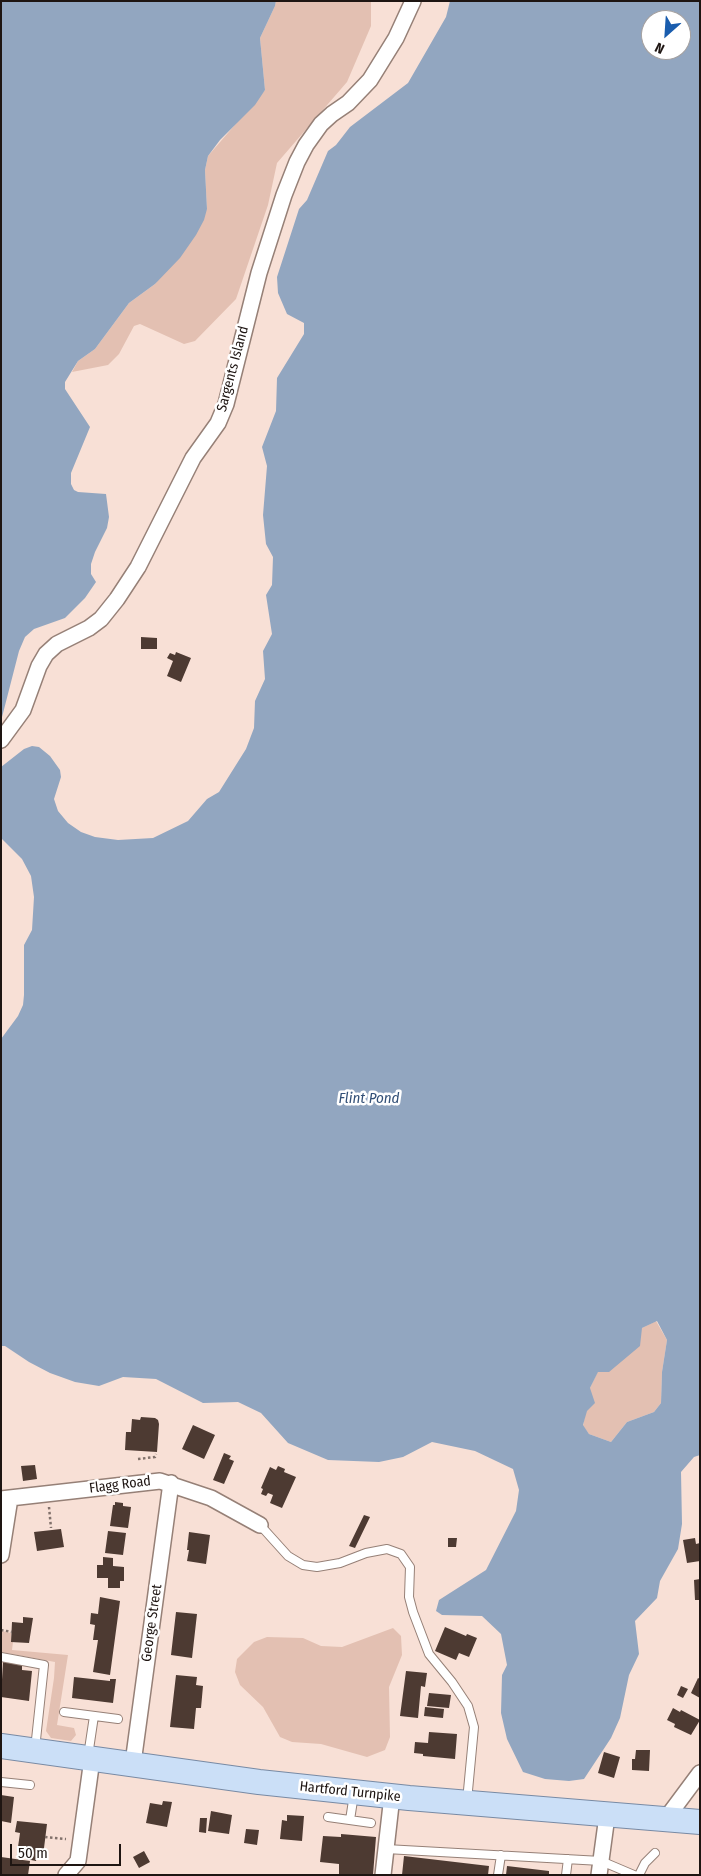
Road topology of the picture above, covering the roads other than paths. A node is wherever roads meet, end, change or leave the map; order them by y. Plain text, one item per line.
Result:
1 (412, 1) edge
2 (1, 740) edge
3 (172, 1484) junction
4 (5, 1499) edge
5 (260, 1525) joint
6 (1, 1555) edge
7 (1, 1657) edge
8 (64, 1712) dead end
9 (94, 1716) junction
10 (118, 1719) dead end
11 (2, 1746) edge
12 (35, 1750) junction
13 (90, 1759) junction
14 (133, 1763) junction
15 (700, 1774) edge
16 (1, 1782) edge
17 (30, 1785) dead end
18 (354, 1792) junction
19 (392, 1796) junction
20 (466, 1803) junction
21 (607, 1816) junction
22 (328, 1817) dead end
23 (350, 1820) junction
24 (665, 1820) junction
25 (700, 1822) edge
26 (371, 1823) dead end
27 (386, 1849) junction
28 (655, 1853) dead end
29 (502, 1855) junction
30 (568, 1859) junction
31 (600, 1868) edge
32 (66, 1875) edge
33 (383, 1875) edge
34 (498, 1875) edge
35 (566, 1875) edge
36 (634, 1875) edge
37 (639, 1875) edge

1 - 2 street, Sargents Island
3 - 4 street, Flagg Road
3 - 5 street, Flagg Road
3 - 14 street, George Street
4 - 6 street
5 - 20 lane
7 - 12 lane
8 - 9 lane
9 - 10 lane
9 - 13 lane
11 - 12 main road, Hartford Turnpike
12 - 13 main road, Hartford Turnpike
13 - 14 main road, Hartford Turnpike
13 - 32 street
14 - 18 main road, Hartford Turnpike
15 - 24 street
16 - 17 lane
18 - 19 main road, Hartford Turnpike
18 - 23 lane
19 - 20 main road, Hartford Turnpike
19 - 27 street
20 - 21 main road, Hartford Turnpike
21 - 24 main road, Hartford Turnpike
21 - 31 street
22 - 23 lane
23 - 26 lane
24 - 25 main road, Hartford Turnpike
27 - 29 lane
27 - 33 street
28 - 37 lane
29 - 30 lane
29 - 34 lane
30 - 31 lane
30 - 35 lane
31 - 36 lane

